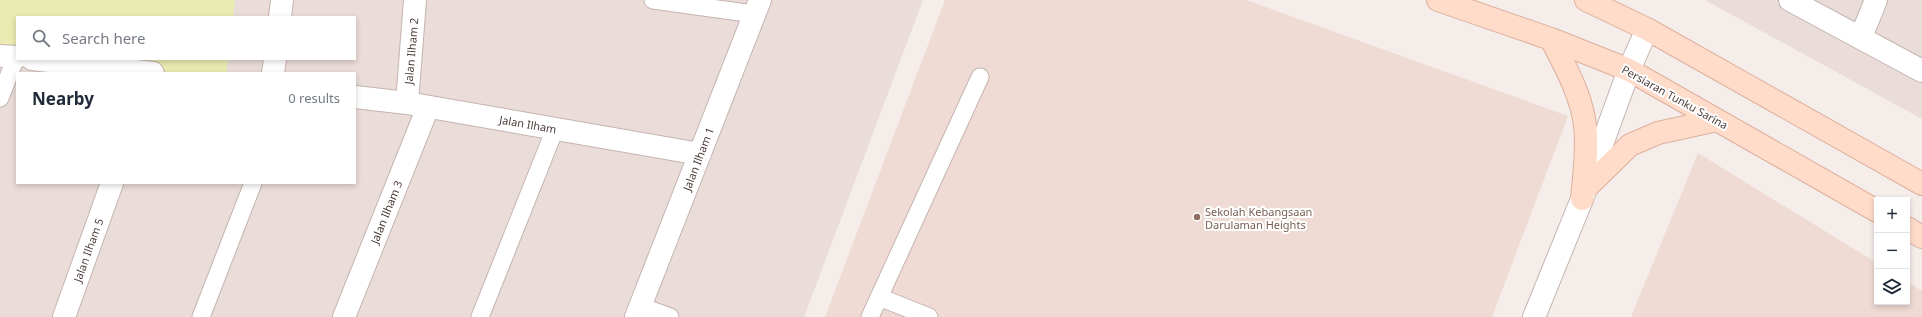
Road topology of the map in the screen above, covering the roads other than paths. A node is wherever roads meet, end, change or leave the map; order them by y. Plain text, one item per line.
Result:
1 (282, 0) edge
2 (415, 0) edge
3 (653, 0) edge
4 (1438, 0) edge
5 (1586, 0) edge
6 (1790, 0) edge
7 (1876, 0) edge
8 (757, 7) edge
9 (280, 16) edge
10 (1647, 29) junction
11 (1861, 37) junction
12 (1551, 39) junction
13 (16, 57) edge
14 (42, 60) edge
15 (275, 60) edge
16 (1629, 70) junction
17 (1922, 71) edge
18 (144, 72) edge
19 (273, 72) edge
20 (980, 77) dead end
21 (356, 97) edge
22 (0, 98) edge
23 (407, 103) junction
24 (428, 107) junction
25 (1717, 120) junction
26 (555, 129) junction
27 (700, 154) junction
28 (112, 184) edge
29 (253, 184) edge
30 (1922, 184) edge
31 (1584, 194) junction
32 (1874, 209) edge
33 (1910, 230) edge
34 (1922, 237) edge
35 (879, 297) junction
36 (638, 311) edge
37 (64, 317) edge
38 (201, 317) edge
39 (344, 317) edge
40 (480, 317) edge
41 (670, 317) edge
42 (870, 317) edge
43 (930, 317) edge
44 (1534, 317) edge

1 - 9 street
2 - 23 street, Jalan Ilham 2
3 - 8 lane
4 - 12 street, Persiaran Tunku Sarina
5 - 10 street
6 - 11 street
7 - 11 street
8 - 27 street, Jalan Ilham 1
10 - 16 street
10 - 30 street
11 - 17 street
12 - 16 street, Persiaran Tunku Sarina
12 - 31 street
13 - 22 lane
14 - 18 street
15 - 19 street
16 - 25 street, Persiaran Tunku Sarina
16 - 31 street
20 - 35 lane
21 - 23 street, Jalan Ilham
23 - 24 street, Jalan Ilham
24 - 26 street, Jalan Ilham
24 - 39 street, Jalan Ilham 3
25 - 31 street
25 - 32 street, Persiaran Tunku Sarina
26 - 27 street, Jalan Ilham
26 - 40 lane
27 - 36 street, Jalan Ilham 1
28 - 37 street, Jalan Ilham 5
29 - 38 lane
31 - 44 street
33 - 34 street
35 - 42 lane
35 - 43 lane
36 - 41 lane

